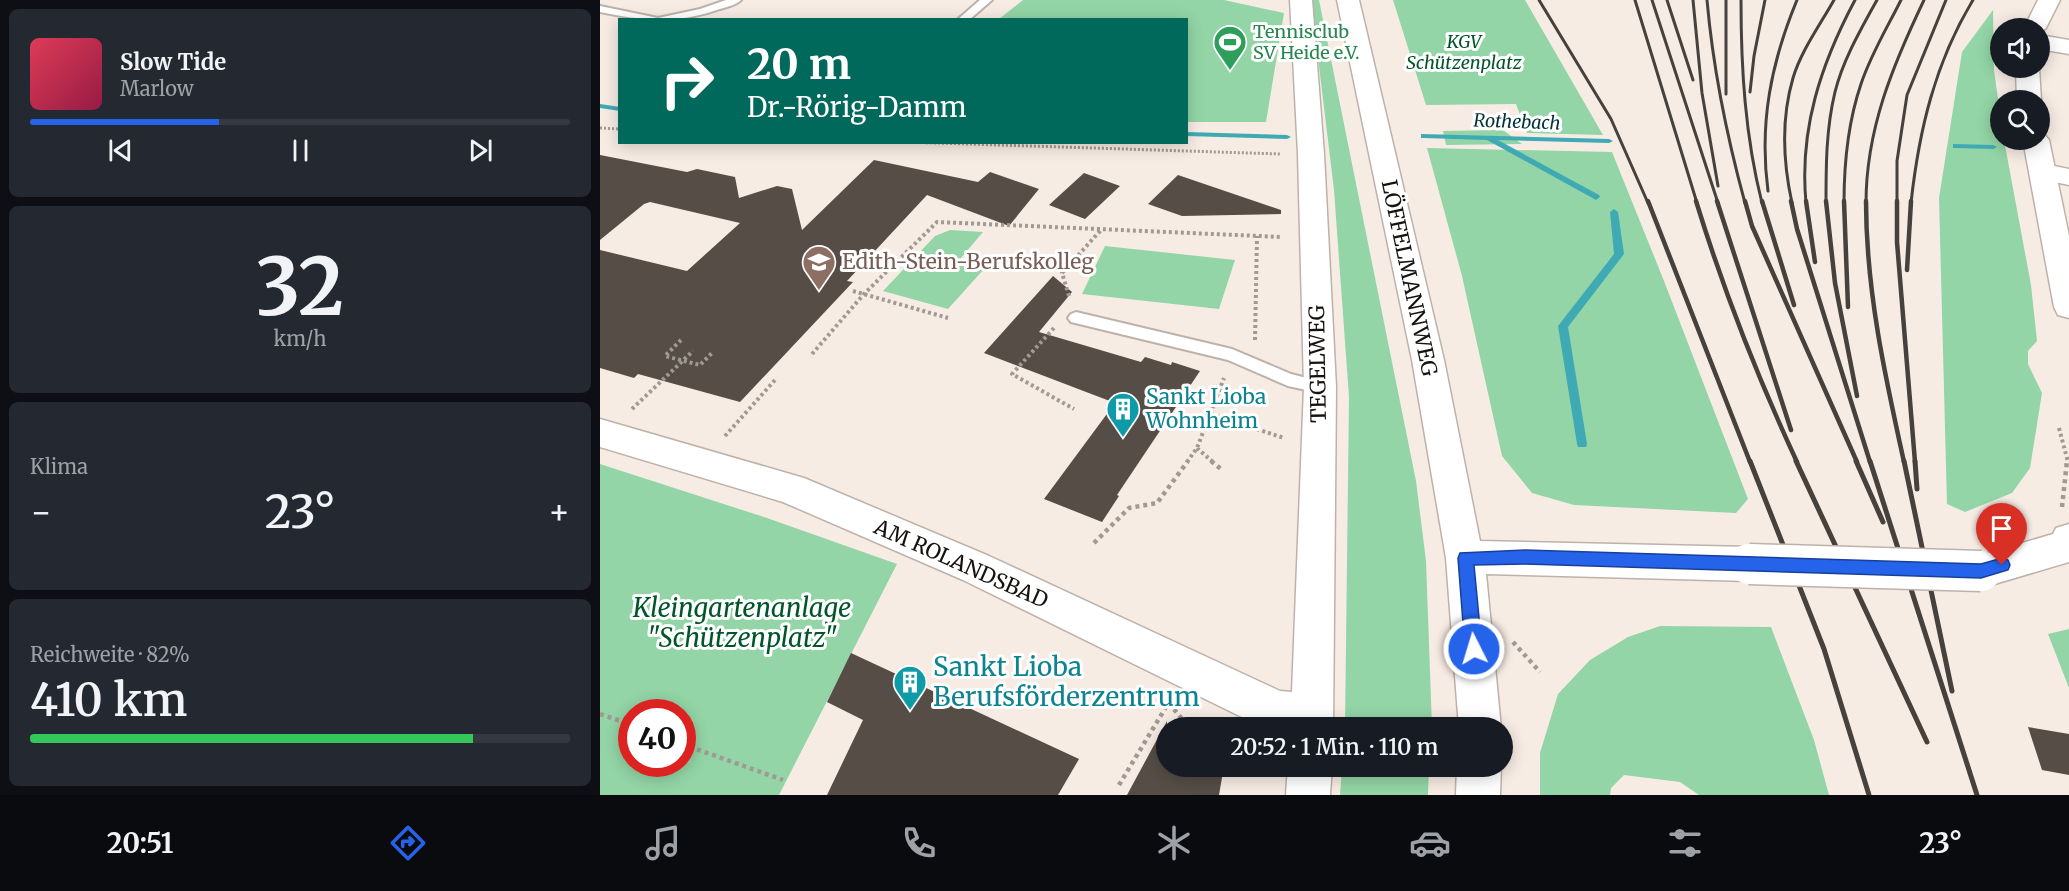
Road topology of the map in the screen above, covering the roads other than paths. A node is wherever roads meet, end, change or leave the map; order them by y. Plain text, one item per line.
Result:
1 (624, 0) edge
2 (736, 0) edge
3 (987, 0) edge
4 (1301, 0) edge
5 (1348, 0) edge
6 (2049, 0) edge
7 (602, 10) edge
8 (703, 12) junction
9 (644, 18) edge
10 (672, 18) edge
11 (718, 18) edge
12 (964, 18) edge
13 (2040, 18) edge
14 (2050, 44) edge
15 (2069, 47) edge
16 (2042, 150) edge
17 (2056, 175) edge
18 (2069, 307) edge
19 (1074, 313) road end
20 (1320, 387) junction
21 (603, 434) edge
22 (2065, 526) edge
23 (1465, 558) junction
24 (1297, 717) edge
25 (1313, 717) edge
26 (1479, 717) edge
27 (1309, 777) edge
28 (1479, 777) edge
29 (1308, 795) edge
30 (1478, 795) edge

1 - 7 lane
2 - 8 lane
3 - 12 lane
4 - 20 street, TEGELWEG
5 - 23 street, LÖFFELMANNWEG
6 - 13 street
7 - 9 lane
8 - 10 lane
8 - 11 lane
14 - 15 street
16 - 17 street
17 - 18 street
19 - 20 lane
20 - 25 street, TEGELWEG
21 - 24 street, AM ROLANDSBAD
22 - 23 street, bridge
23 - 26 street, LÖFFELMANNWEG
27 - 29 street
28 - 30 street

